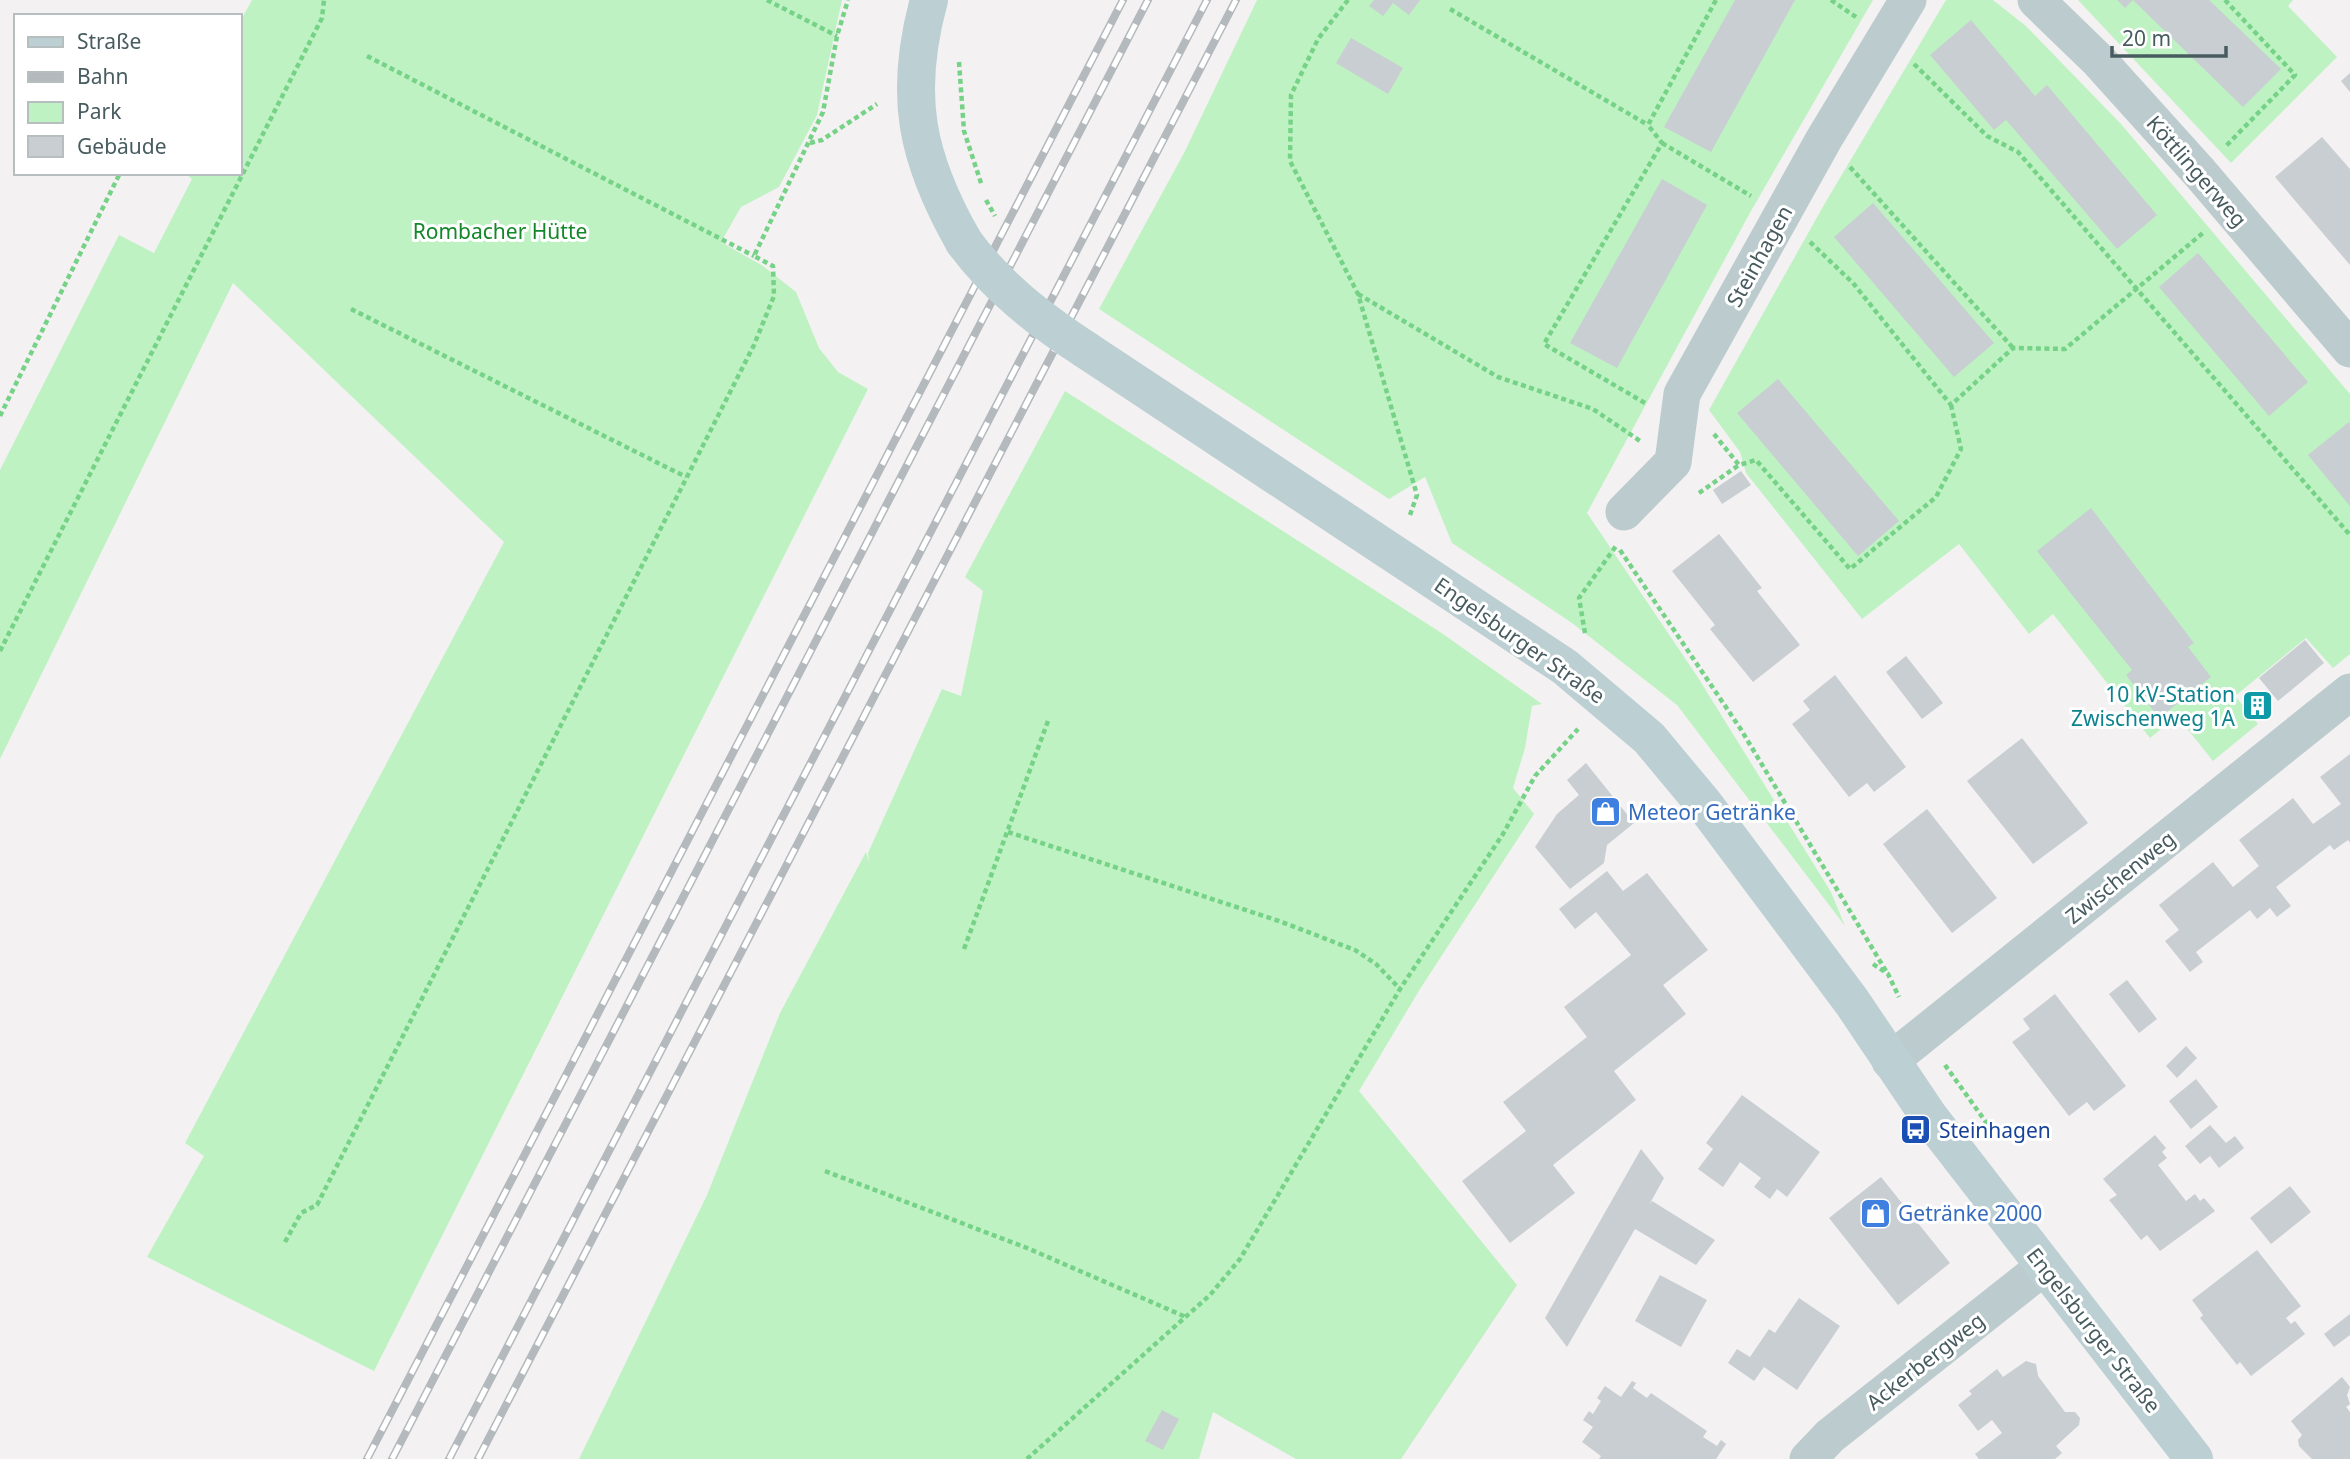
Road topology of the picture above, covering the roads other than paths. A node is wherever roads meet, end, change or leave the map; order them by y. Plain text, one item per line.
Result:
1 (929, 0) edge
2 (1908, 0) edge
3 (2036, 0) edge
4 (2350, 349) edge
5 (1617, 531) road end
6 (2350, 692) edge
7 (1890, 1061) junction
8 (2045, 1266) junction
9 (1808, 1459) edge
10 (2194, 1459) edge

1 - 7 street, Engelsburger Straße, bridge
2 - 5 street, Steinhagen
3 - 4 street, Köttlingerweg
6 - 7 street, Zwischenweg
7 - 8 street, Engelsburger Straße
8 - 9 street, Ackerbergweg
8 - 10 street, Engelsburger Straße

